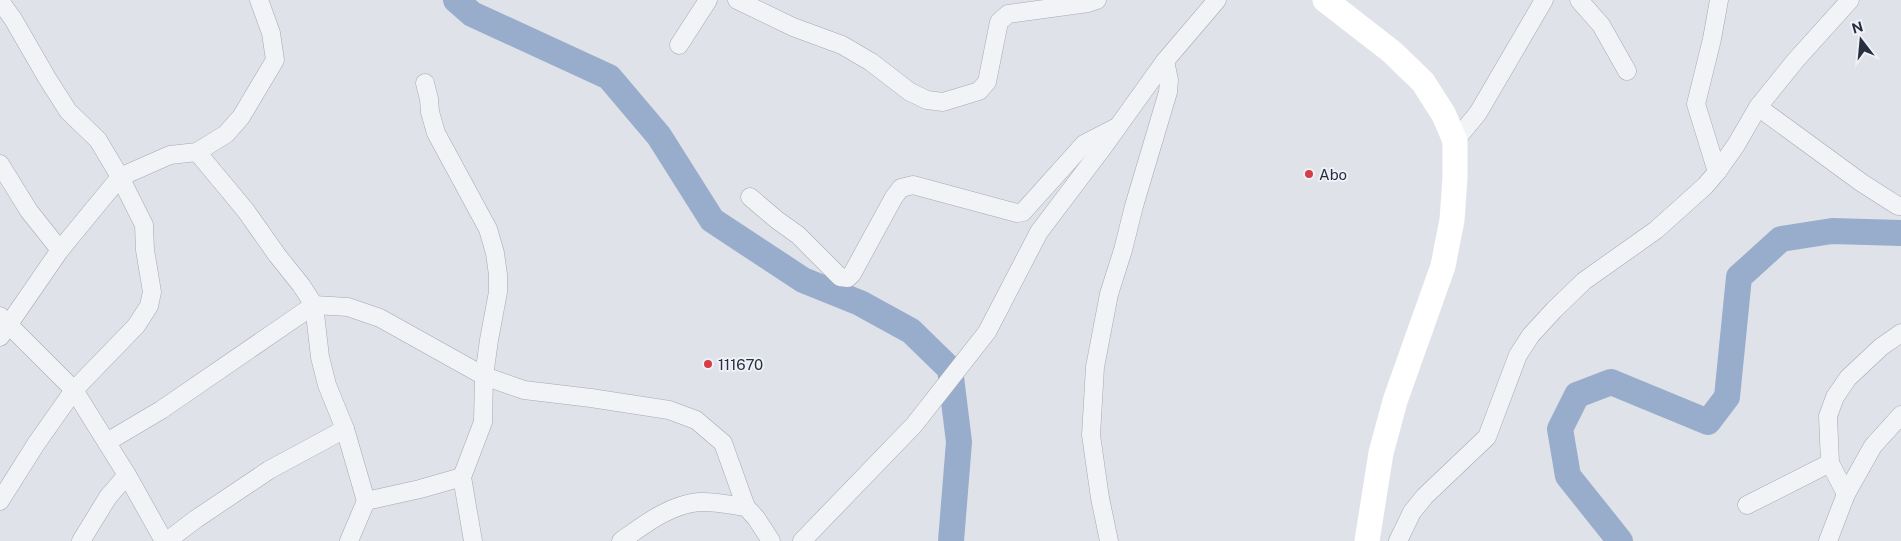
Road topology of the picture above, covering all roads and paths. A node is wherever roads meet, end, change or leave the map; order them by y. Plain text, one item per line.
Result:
1 (259, 0) edge
2 (708, 0) edge
3 (737, 0) edge
4 (1097, 0) edge
5 (1217, 0) edge
6 (1325, 0) edge
7 (1544, 0) edge
8 (1579, 0) edge
9 (1719, 0) edge
10 (1850, 0) edge
11 (0, 1) edge
12 (678, 45) dead end
13 (1165, 61) junction
14 (1627, 71) dead end
15 (425, 83) dead end
16 (1758, 107) junction
17 (1118, 127) junction
18 (1455, 141) junction
19 (197, 152) junction
20 (0, 164) edge
21 (1717, 172) junction
22 (120, 177) junction
23 (750, 197) dead end
24 (1901, 206) edge
25 (60, 250) junction
26 (314, 306) junction
27 (3, 325) edge
28 (1901, 333) edge
29 (484, 376) junction
30 (74, 390) junction
31 (1901, 415) edge
32 (345, 430) junction
33 (107, 442) junction
34 (1830, 463) junction
35 (127, 475) junction
36 (462, 476) junction
37 (1846, 494) junction
38 (0, 501) edge
39 (366, 501) junction
40 (1746, 505) dead end
41 (746, 507) junction
42 (82, 541) edge
43 (165, 541) edge
44 (349, 541) edge
45 (473, 541) edge
46 (621, 541) edge
47 (771, 541) edge
48 (802, 541) edge
49 (1109, 541) edge
50 (1367, 541) edge
51 (1398, 541) edge
52 (1828, 541) edge

1 - 19 street
2 - 12 street
3 - 4 street
5 - 13 street
6 - 18 main road
7 - 18 street
8 - 14 street
9 - 21 street
10 - 16 street
11 - 22 street
13 - 17 street
13 - 49 street
15 - 29 street
16 - 21 street
16 - 24 street
17 - 23 street
17 - 48 street
18 - 50 main road
19 - 22 street
19 - 26 street
20 - 25 street
21 - 51 street
22 - 25 street
22 - 30 street
25 - 27 street
26 - 29 street
26 - 32 street
26 - 33 street
27 - 30 street
28 - 34 street
29 - 36 street
29 - 41 street
30 - 33 street
30 - 38 street
31 - 37 street
32 - 39 street
32 - 43 street
33 - 35 street
34 - 37 street
34 - 40 street
35 - 42 street
35 - 43 street
36 - 39 street
36 - 45 street
37 - 52 street
39 - 44 street
41 - 46 street
41 - 47 street

